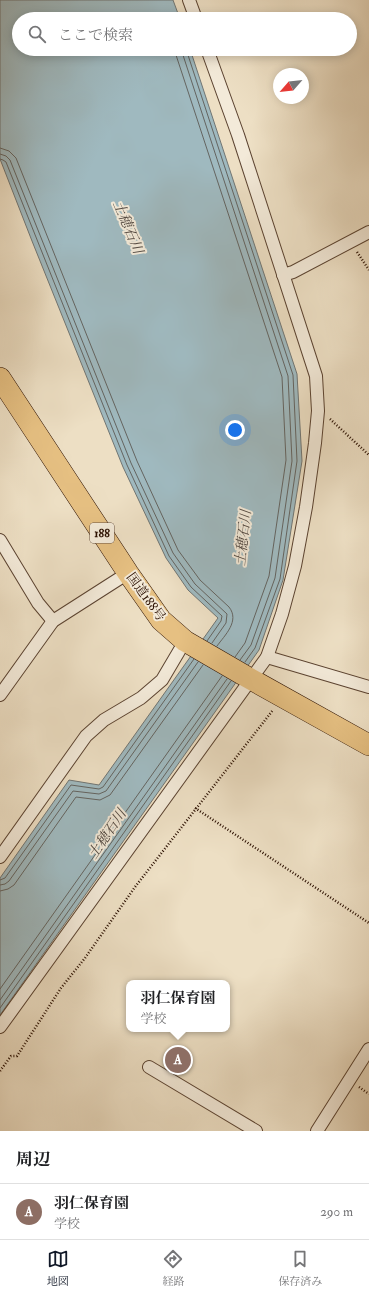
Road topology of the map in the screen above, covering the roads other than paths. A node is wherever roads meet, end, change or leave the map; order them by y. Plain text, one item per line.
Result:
1 (189, 0) edge
2 (193, 12) edge
3 (210, 56) edge
4 (369, 232) edge
5 (283, 275) junction
6 (0, 378) edge
7 (0, 391) edge
8 (22, 411) junction
9 (0, 540) edge
10 (128, 573) junction
11 (53, 622) junction
12 (188, 643) junction
13 (267, 657) junction
14 (249, 678) junction
15 (369, 687) edge
16 (0, 695) edge
17 (369, 745) edge
18 (0, 857) edge
19 (0, 1027) edge
20 (369, 1049) edge
21 (149, 1067) dead end
22 (256, 1131) edge
23 (317, 1131) edge

1 - 2 street
3 - 5 street
4 - 5 street
5 - 13 street
6 - 8 highway, 国道188号 / 188
7 - 8 highway, 国道188号 / 188
8 - 10 highway, 国道188号 / 188
9 - 11 street
10 - 11 street
10 - 12 highway, 国道188号 / 188
11 - 16 street
12 - 14 highway, 国道188号 / 188
12 - 18 street
13 - 14 street
13 - 15 street
14 - 17 highway, 国道188号 / 188
14 - 19 street
20 - 23 street
21 - 22 street

